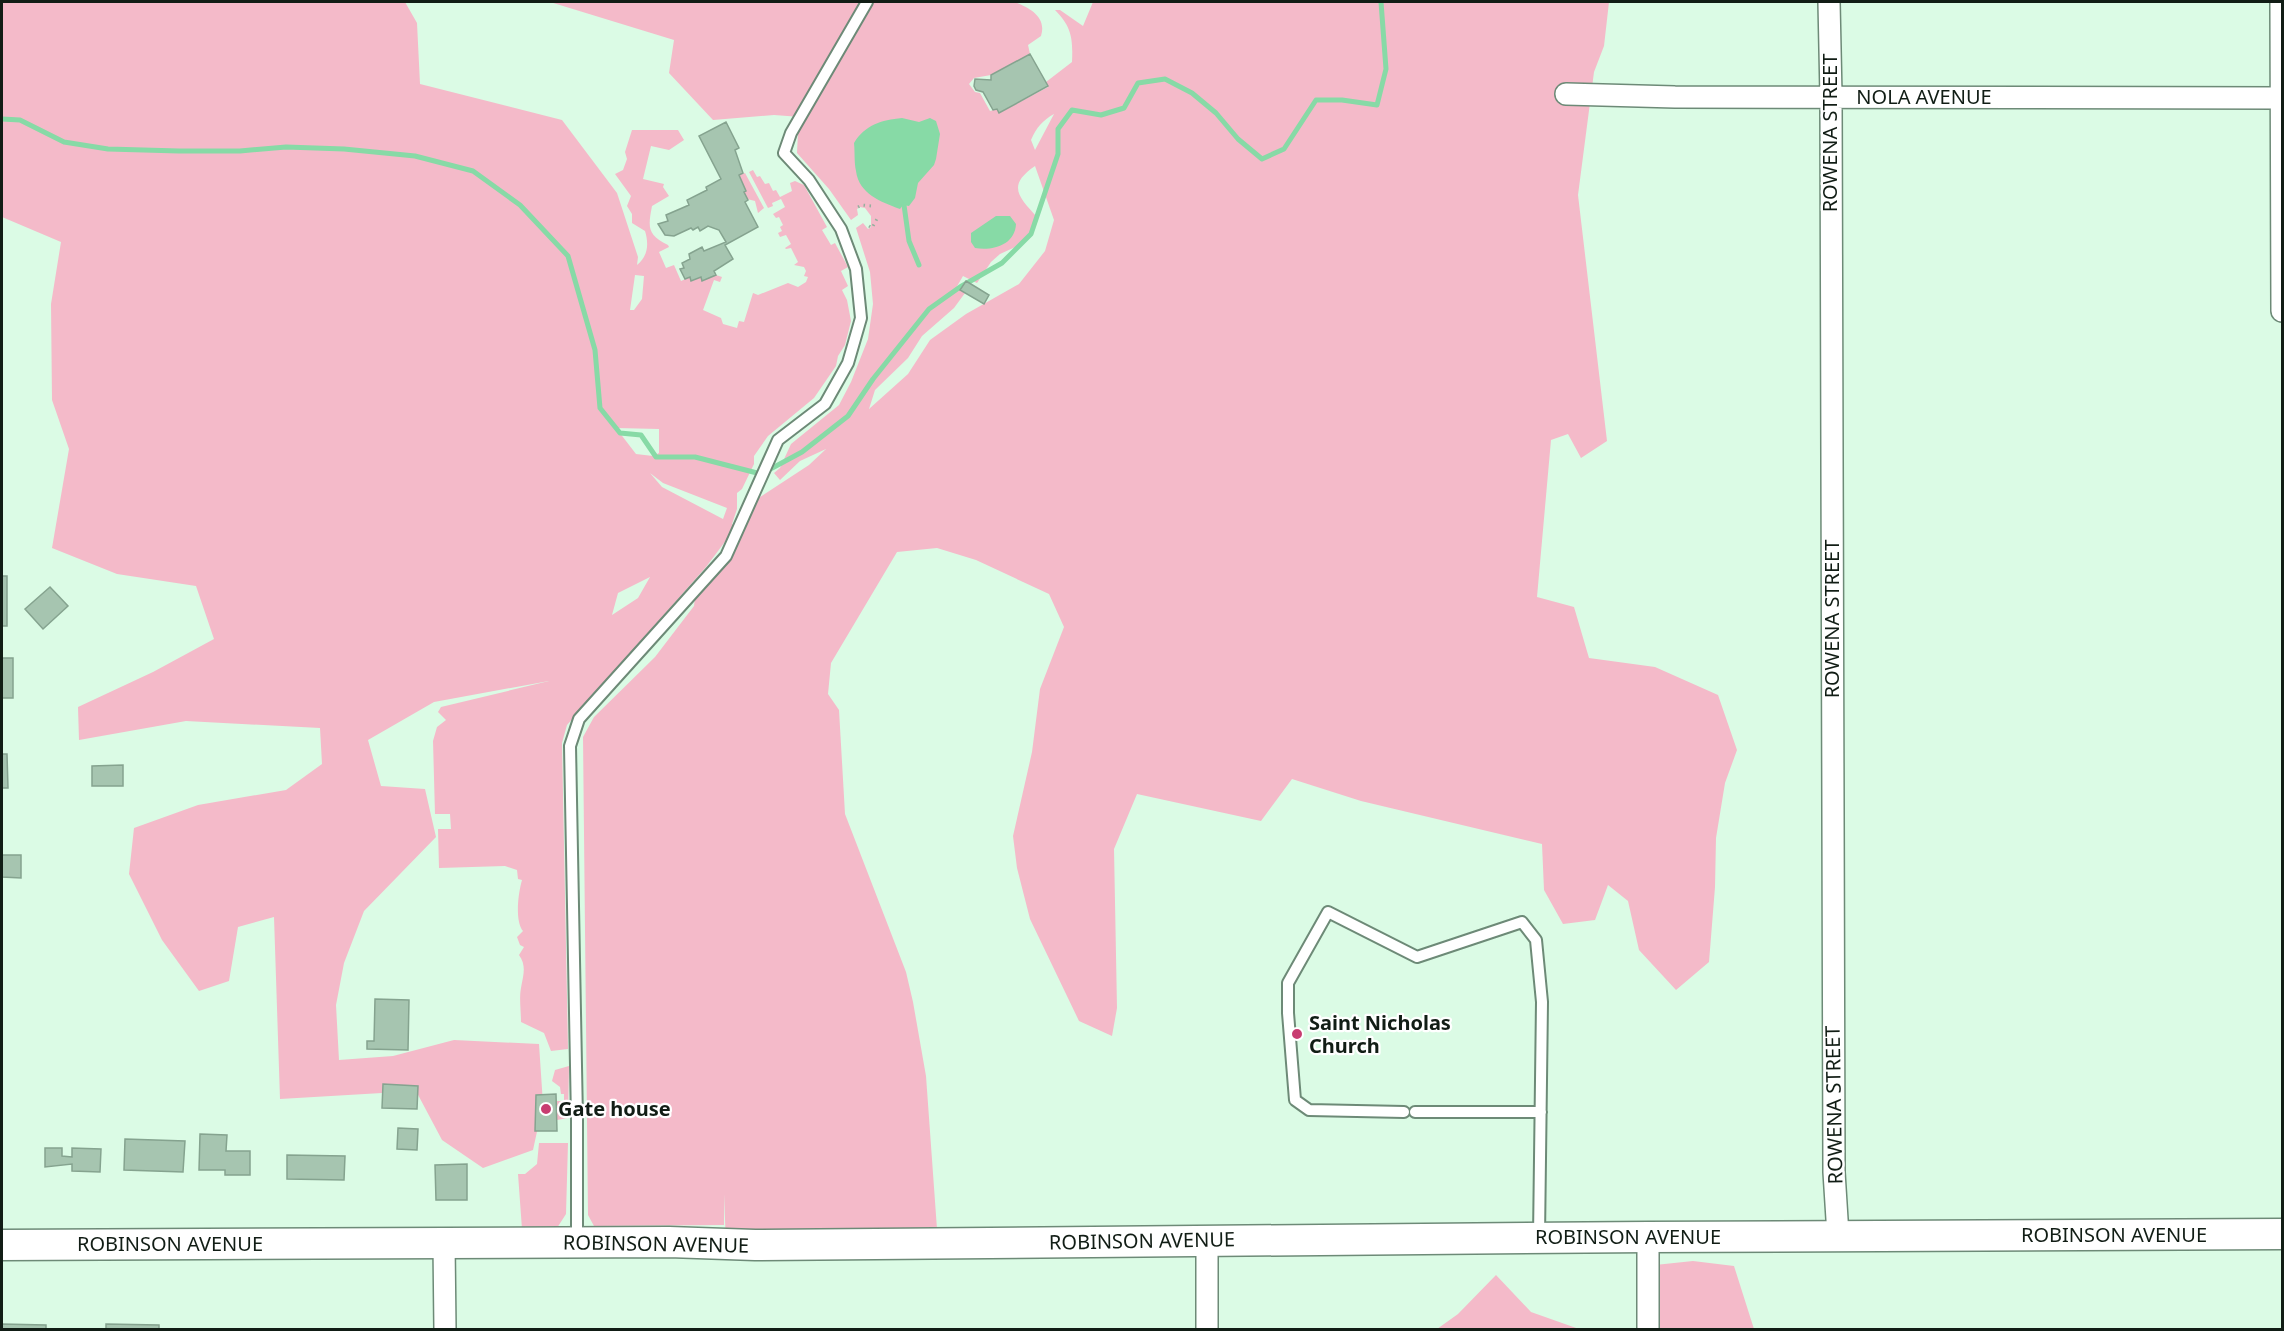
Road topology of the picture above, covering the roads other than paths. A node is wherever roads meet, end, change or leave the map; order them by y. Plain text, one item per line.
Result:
1 (867, 2) edge
2 (1829, 2) edge
3 (2281, 2) edge
4 (1566, 94) dead end
5 (1831, 96) junction
6 (2282, 98) edge
7 (2283, 311) edge
8 (1541, 1112) junction
9 (2283, 1234) edge
10 (1838, 1236) junction
11 (1648, 1237) junction
12 (1539, 1238) junction
13 (1207, 1240) junction
14 (577, 1242) junction
15 (444, 1243) junction
16 (2, 1245) edge
17 (445, 1329) edge
18 (1207, 1329) edge
19 (1648, 1329) edge

1 - 14 lane
2 - 5 street, ROWENA STREET
3 - 6 street
4 - 5 street, NOLA AVENUE
5 - 6 street, NOLA AVENUE
5 - 10 street, ROWENA STREET
6 - 7 street
8 - 8 lane
8 - 12 lane
9 - 10 main road, ROBINSON AVENUE
10 - 11 main road, ROBINSON AVENUE
11 - 12 main road, ROBINSON AVENUE
11 - 19 street
12 - 13 main road, ROBINSON AVENUE
13 - 14 main road, ROBINSON AVENUE
13 - 18 street
14 - 15 main road, ROBINSON AVENUE
15 - 16 main road, ROBINSON AVENUE
15 - 17 street

